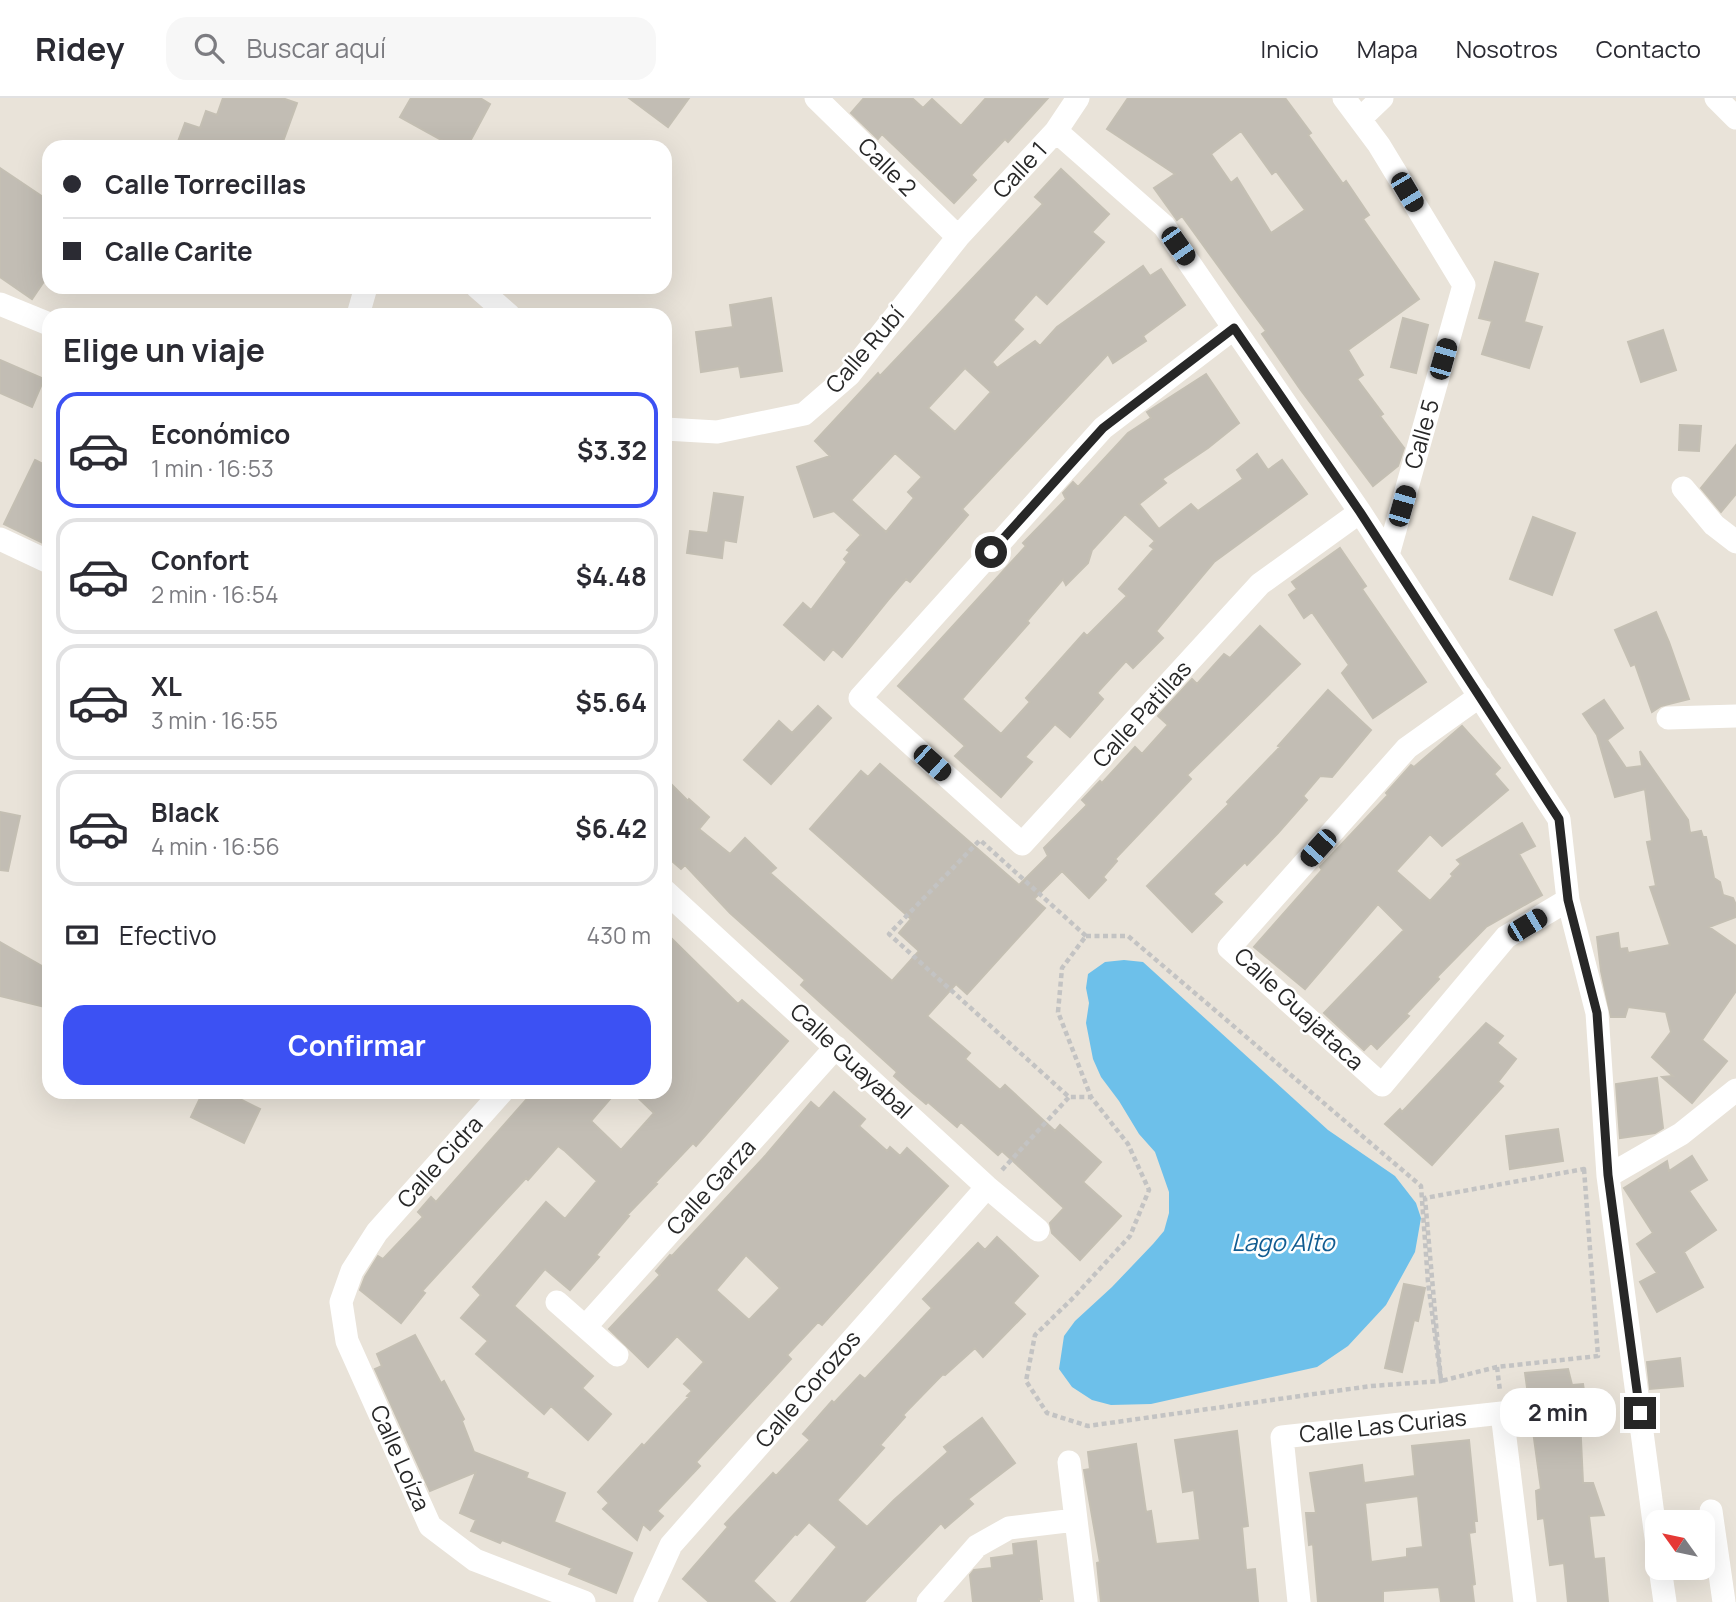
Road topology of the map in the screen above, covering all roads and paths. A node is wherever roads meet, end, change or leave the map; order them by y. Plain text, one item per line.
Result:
1 (1078, 98) edge
2 (1344, 98) edge
3 (1382, 98) edge
4 (1716, 98) edge
5 (821, 99) edge
6 (1736, 118) edge
7 (1360, 119) junction
8 (1056, 131) junction
9 (958, 237) junction
10 (485, 294) edge
11 (0, 304) edge
12 (501, 308) edge
13 (42, 321) edge
14 (1234, 328) junction
15 (672, 429) edge
16 (1683, 488) dead end
17 (1360, 512) junction
18 (0, 539) edge
19 (1736, 542) edge
20 (1388, 555) junction
21 (42, 559) edge
22 (1480, 696) junction
23 (1736, 716) edge
24 (1668, 718) dead end
25 (1568, 900) junction
26 (672, 904) edge
27 (1086, 936) junction
28 (836, 1047) junction
29 (1736, 1090) edge
30 (1069, 1097) junction
31 (1091, 1097) junction
32 (496, 1099) edge
33 (1608, 1175) junction
34 (988, 1186) junction
35 (1038, 1230) dead end
36 (377, 1232) joint
37 (557, 1302) dead end
38 (586, 1326) junction
39 (617, 1355) dead end
40 (1441, 1381) junction
41 (1069, 1462) dead end
42 (1652, 1510) edge
43 (1075, 1520) junction
44 (1715, 1524) edge
45 (1727, 1561) edge
46 (1662, 1580) edge
47 (584, 1602) edge
48 (645, 1602) edge
49 (928, 1602) edge
50 (1086, 1602) edge
51 (1299, 1602) edge
52 (1525, 1602) edge
53 (1665, 1602) edge
54 (1724, 1602) edge

1 - 8 street, Calle 1
2 - 7 street, Calle 5
3 - 7 street
4 - 6 street
5 - 9 street, Calle 2
7 - 20 street, Calle 5
8 - 9 street, Calle 1
8 - 14 street
9 - 15 street, Calle Rubí
10 - 12 street
11 - 13 street
14 - 17 street
14 - 17 street, Calle Patillas
16 - 19 street
17 - 20 street
18 - 21 street
20 - 22 street
22 - 25 street
22 - 25 street, Calle Guajataca
23 - 24 street
25 - 33 street
26 - 28 street, Calle Guayabal
27 - 30 path
27 - 31 path
27 - 40 path
28 - 34 street, Calle Guayabal
28 - 38 street, Calle Garza
29 - 33 street
30 - 31 path
30 - 34 path
31 - 40 path
32 - 36 street, Calle Cidra
33 - 42 street
34 - 35 street, Calle Guayabal
34 - 48 street, Calle Corozos
36 - 47 street, Calle Loíza
37 - 38 street
38 - 39 street
40 - 40 path
41 - 43 street
43 - 49 street
43 - 50 street
44 - 45 street
45 - 54 street
46 - 53 street
51 - 52 street, Calle Las Curias

